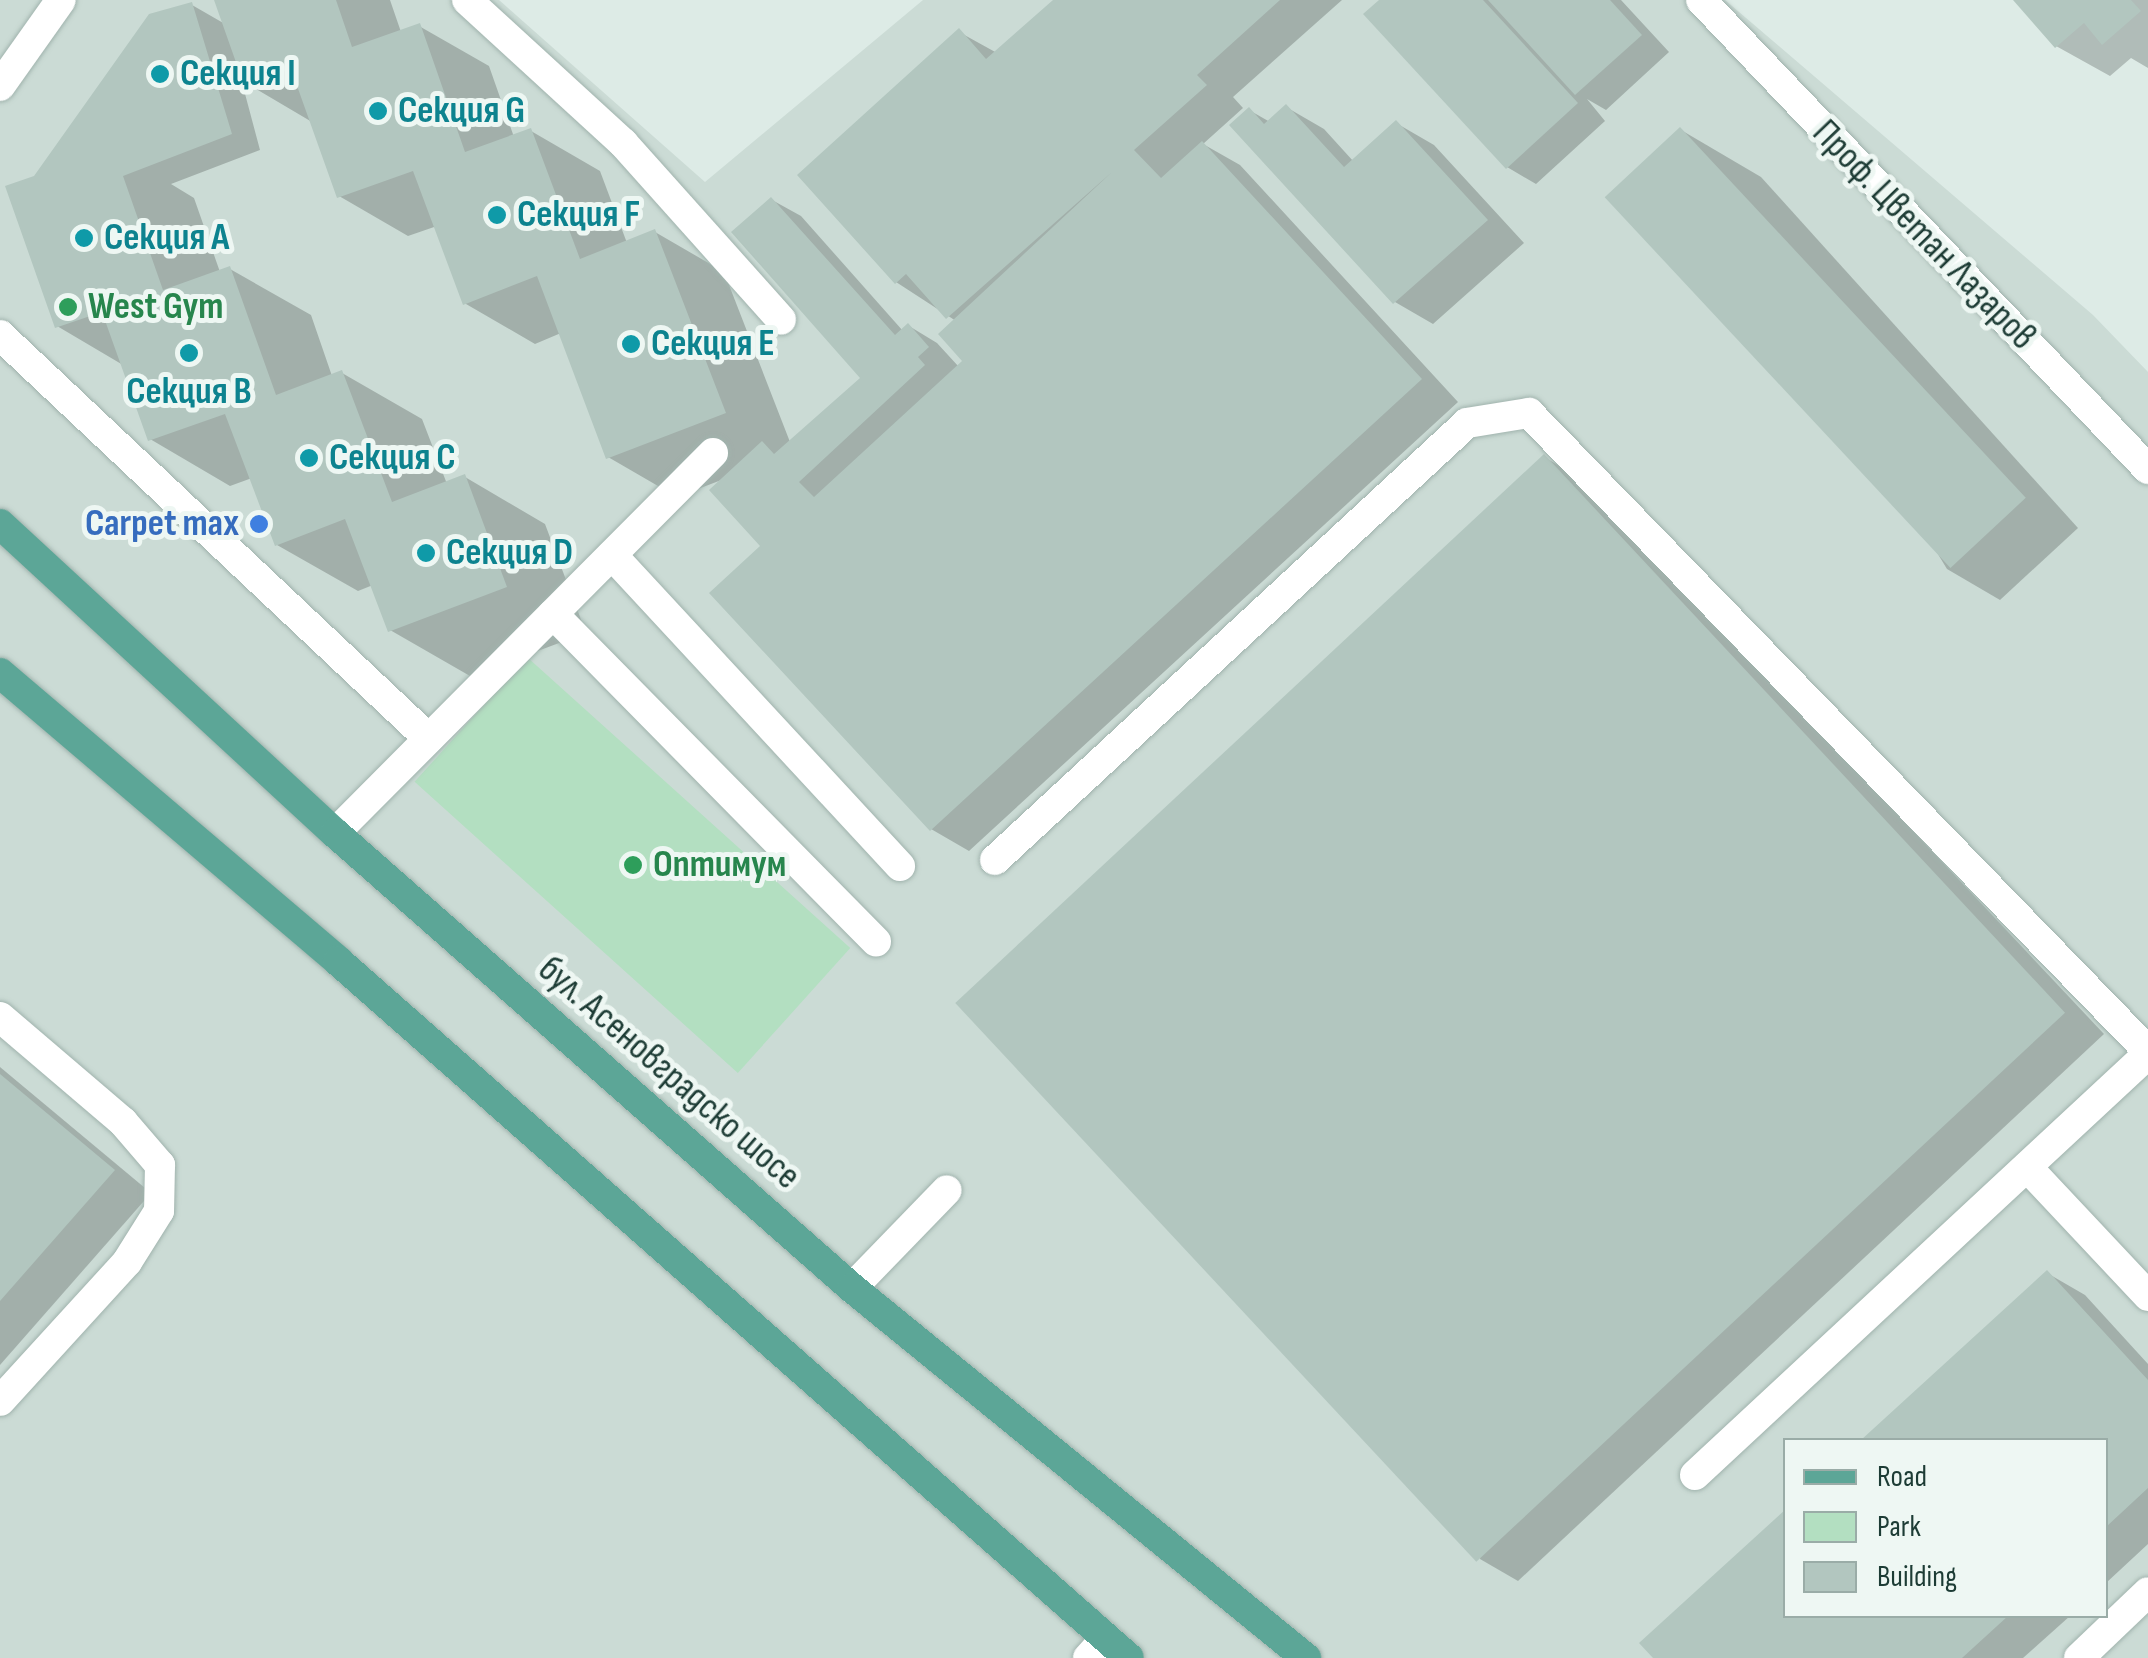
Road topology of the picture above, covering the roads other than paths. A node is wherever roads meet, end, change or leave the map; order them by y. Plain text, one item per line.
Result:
1 (61, 0) edge
2 (467, 0) edge
3 (1701, 0) edge
4 (0, 86) edge
5 (781, 320) dead end
6 (0, 336) edge
7 (713, 453) dead end
8 (2148, 469) edge
9 (0, 524) edge
10 (612, 555) junction
11 (553, 614) junction
12 (0, 673) edge
13 (429, 739) junction
14 (335, 833) junction
15 (995, 860) dead end
16 (900, 866) dead end
17 (876, 942) dead end
18 (0, 1017) edge
19 (2148, 1052) edge
20 (2027, 1166) junction
21 (947, 1190) dead end
22 (852, 1288) junction
23 (2148, 1296) edge
24 (0, 1401) edge
25 (1694, 1475) dead end
26 (2148, 1592) edge
27 (1107, 1651) edge
28 (1306, 1658) edge
29 (2079, 1658) edge

1 - 4 street
2 - 5 street
3 - 8 street, Проф. Цветан Лазаров
6 - 13 street
7 - 10 street
9 - 14 main road, бул. Асеновградско шосе
10 - 11 street
10 - 16 street
11 - 13 street
11 - 17 street
12 - 27 main road
13 - 14 street
14 - 22 main road, бул. Асеновградско шосе
15 - 19 street
18 - 24 street
19 - 20 street
20 - 23 street
20 - 25 street
21 - 22 street
22 - 28 main road, бул. Асеновградско шосе
26 - 29 street

